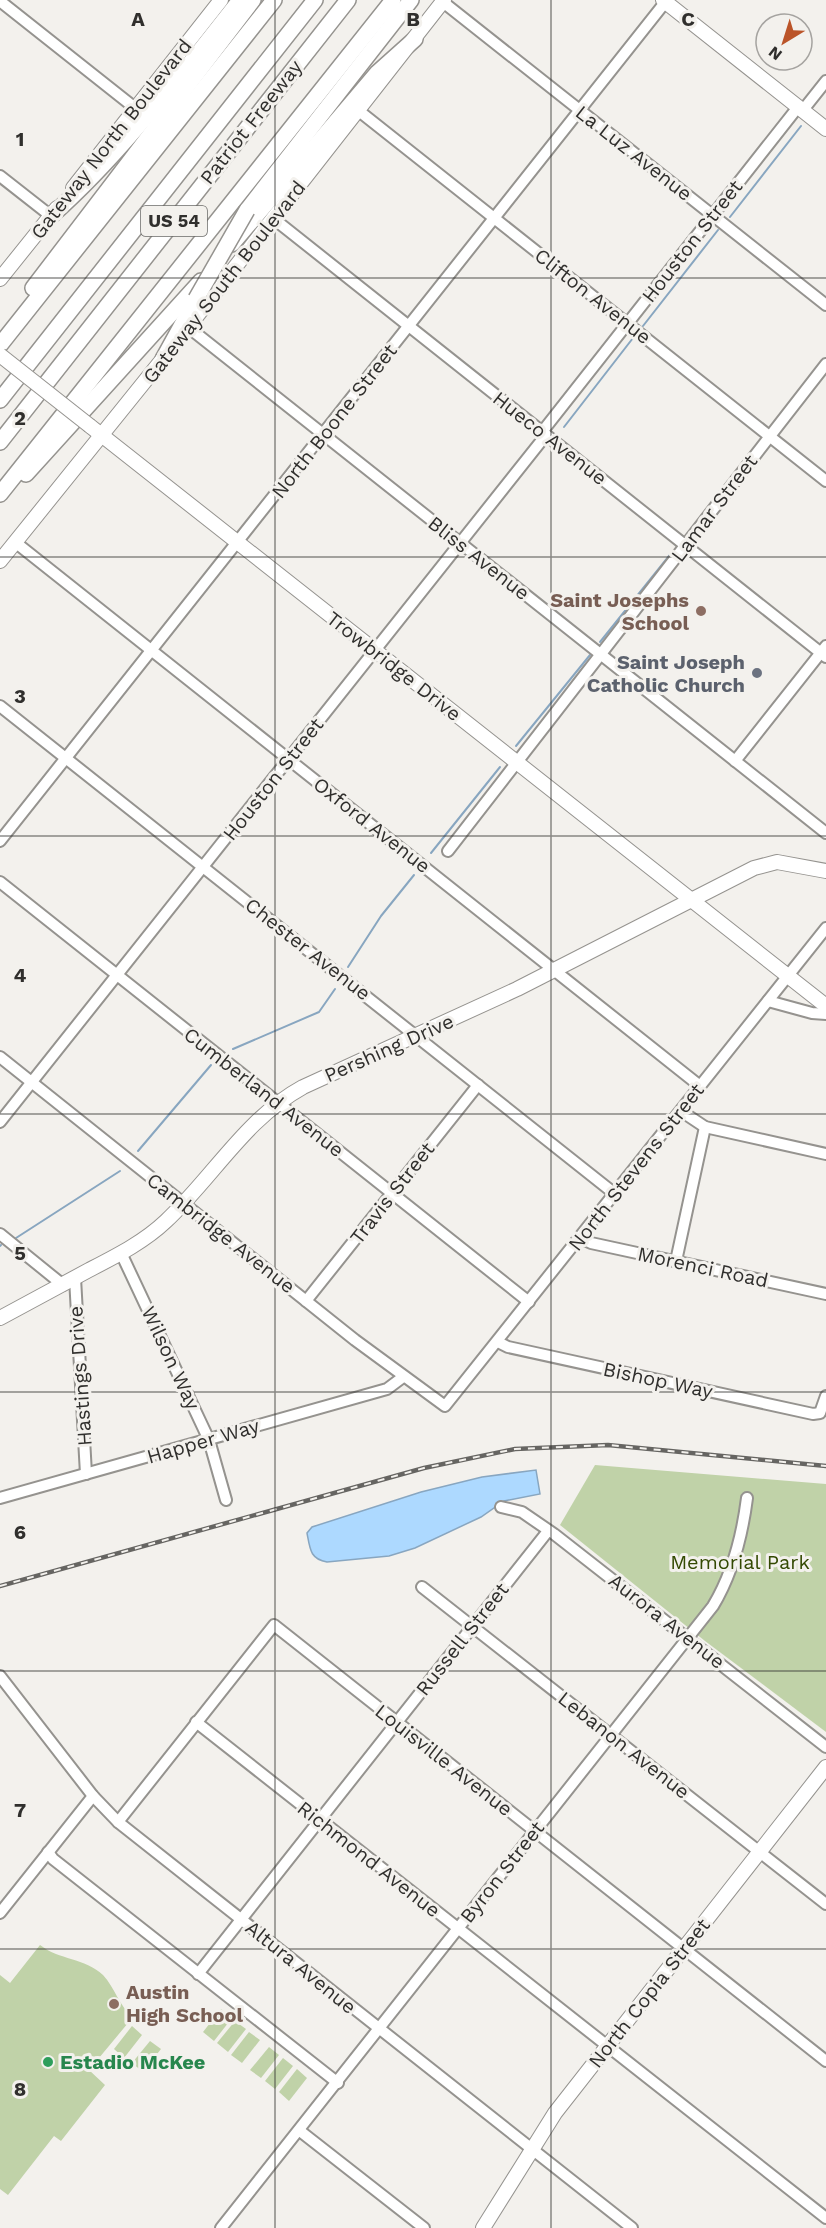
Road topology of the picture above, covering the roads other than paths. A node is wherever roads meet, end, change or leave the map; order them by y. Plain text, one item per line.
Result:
1 (221, 0) edge
2 (240, 0) edge
3 (254, 0) edge
4 (274, 0) edge
5 (315, 0) edge
6 (348, 0) edge
7 (393, 0) edge
8 (411, 0) edge
9 (0, 1) edge
10 (444, 1) edge
11 (665, 1) edge
12 (415, 39) junction
13 (826, 81) edge
14 (135, 108) junction
15 (801, 109) junction
16 (580, 110) junction
17 (359, 111) junction
18 (826, 129) edge
19 (0, 176) edge
20 (713, 215) junction
21 (51, 216) junction
22 (495, 218) junction
23 (274, 219) junction
24 (0, 279) edge
25 (75, 304) junction
26 (826, 305) edge
27 (627, 323) junction
28 (409, 326) junction
29 (188, 327) junction
30 (0, 331) edge
31 (0, 345) edge
32 (0, 355) edge
33 (163, 359) junction
34 (826, 364) edge
35 (0, 388) edge
36 (0, 400) edge
37 (544, 433) junction
38 (323, 434) junction
39 (102, 435) junction
40 (769, 435) junction
41 (0, 442) edge
42 (826, 481) edge
43 (0, 494) edge
44 (0, 503) edge
45 (15, 542) junction
46 (237, 542) junction
47 (460, 543) junction
48 (686, 546) junction
49 (0, 561) edge
50 (152, 650) junction
51 (375, 651) junction
52 (824, 652) edge
53 (601, 654) junction
54 (0, 705) edge
55 (66, 758) junction
56 (289, 759) junction
57 (735, 761) junction
58 (516, 763) junction
59 (826, 833) edge
60 (0, 841) edge
61 (448, 851) dead end
62 (203, 867) junction
63 (826, 872) edge
64 (0, 882) edge
65 (690, 901) junction
66 (826, 928) edge
67 (555, 970) junction
68 (117, 975) junction
69 (786, 978) junction
70 (768, 1001) junction
71 (826, 1006) edge
72 (826, 1014) edge
73 (417, 1036) junction
74 (0, 1057) edge
75 (32, 1082) junction
76 (478, 1085) junction
77 (700, 1086) junction
78 (277, 1102) junction
79 (681, 1111) junction
80 (0, 1122) edge
81 (705, 1127) junction
82 (826, 1154) edge
83 (392, 1193) junction
84 (615, 1194) junction
85 (183, 1203) junction
86 (0, 1234) edge
87 (580, 1238) junction
88 (121, 1253) junction
89 (676, 1262) junction
90 (69, 1281) junction
91 (826, 1294) edge
92 (306, 1301) junction
93 (529, 1302) junction
94 (0, 1318) edge
95 (498, 1342) junction
96 (403, 1377) junction
97 (826, 1396) edge
98 (445, 1406) joint
99 (209, 1440) junction
100 (86, 1474) junction
101 (0, 1498) edge
102 (747, 1498) dead end
103 (226, 1500) dead end
104 (501, 1507) dead end
105 (548, 1531) junction
106 (422, 1587) dead end
107 (472, 1626) junction
108 (688, 1638) junction
109 (0, 1676) edge
110 (196, 1722) junction
111 (396, 1722) junction
112 (611, 1735) junction
113 (826, 1747) edge
114 (826, 1767) edge
115 (93, 1796) junction
116 (320, 1819) junction
117 (118, 1822) junction
118 (534, 1832) junction
119 (48, 1852) junction
120 (760, 1852) junction
121 (4, 1898) edge
122 (826, 1904) edge
123 (0, 1913) edge
124 (241, 1919) junction
125 (458, 1929) junction
126 (684, 1949) junction
127 (198, 1974) junction
128 (379, 2030) junction
129 (608, 2045) junction
130 (826, 2061) edge
131 (338, 2083) junction
132 (300, 2131) junction
133 (531, 2148) junction
134 (826, 2218) edge
135 (222, 2228) edge
136 (424, 2228) edge
137 (483, 2228) edge
138 (632, 2228) edge

1 - 14 main road, Gateway North Boulevard
2 - 21 highway
3 - 30 highway
4 - 31 highway
5 - 25 highway, Patriot Freeway / US 54
6 - 41 highway, Patriot Freeway / US 54
7 - 43 highway
8 - 33 highway, bridge
9 - 14 street
10 - 12 main road, Gateway South Boulevard
10 - 16 street, La Luz Avenue
11 - 15 main road
11 - 16 street, North Boone Street
12 - 17 main road, Gateway South Boulevard
12 - 44 highway
13 - 15 street, Houston Street
14 - 21 main road, Gateway North Boulevard
15 - 18 main road
15 - 20 street, Houston Street
16 - 20 street, La Luz Avenue
16 - 22 street, North Boone Street
17 - 22 street, Clifton Avenue
17 - 23 main road, Gateway South Boulevard
19 - 21 street
20 - 26 street, La Luz Avenue
20 - 27 street, Houston Street
21 - 24 main road, Gateway North Boulevard
22 - 27 street, Clifton Avenue
22 - 28 street, North Boone Street
23 - 28 street, Hueco Avenue
23 - 29 main road, Gateway South Boulevard
25 - 35 highway
25 - 36 highway, Patriot Freeway / US 54
27 - 37 street, Houston Street
27 - 40 street, Clifton Avenue
28 - 37 street, Hueco Avenue
28 - 38 street, North Boone Street
29 - 33 main road, Gateway South Boulevard
29 - 38 street, Bliss Avenue
32 - 39 main road, Trowbridge Drive, bridge
33 - 39 main road, Gateway South Boulevard
34 - 40 street, Lamar Street
37 - 47 street, Houston Street
37 - 48 street, Hueco Avenue
38 - 46 street, North Boone Street
38 - 47 street, Bliss Avenue
39 - 45 main road, Gateway South Boulevard
39 - 46 main road, Trowbridge Drive
40 - 42 street, Clifton Avenue
40 - 48 street, Lamar Street
45 - 49 main road, Gateway South Boulevard
45 - 50 street, Oxford Avenue
46 - 50 street, North Boone Street
46 - 51 main road, Trowbridge Drive
47 - 51 street, Houston Street
47 - 53 street, Bliss Avenue
48 - 52 street, Hueco Avenue
48 - 53 street, Lamar Street
50 - 55 street, North Boone Street
50 - 56 street, Oxford Avenue
51 - 56 street, Houston Street
51 - 58 main road, Trowbridge Drive
52 - 57 street
53 - 57 street, Bliss Avenue
53 - 58 street, Lamar Street
54 - 55 street, Chester Avenue
55 - 60 street, North Boone Street
55 - 62 street, Chester Avenue
56 - 62 street, Houston Street
56 - 67 street, Oxford Avenue
57 - 59 street, Bliss Avenue
58 - 61 street, Lamar Street
58 - 65 main road, Trowbridge Drive
62 - 68 street, Houston Street
62 - 73 street, Chester Avenue
63 - 65 main road, Pershing Drive
64 - 68 street, Cumberland Avenue
65 - 67 main road, Pershing Drive
65 - 69 main road, Trowbridge Drive
66 - 69 street, North Stevens Street
67 - 73 main road, Pershing Drive
67 - 77 street, Oxford Avenue
68 - 75 street, Houston Street
68 - 78 street, Cumberland Avenue
69 - 70 street, North Stevens Street
69 - 71 main road, Trowbridge Drive
70 - 72 street
70 - 77 street, North Stevens Street
73 - 76 street, Chester Avenue
73 - 78 main road, Pershing Drive
74 - 75 street, Cambridge Avenue
75 - 80 street, Houston Street
75 - 85 street, Cambridge Avenue
76 - 83 street, Travis Street
76 - 84 street, Chester Avenue
77 - 79 street, North Stevens Street
78 - 83 street, Cumberland Avenue
78 - 85 main road, Pershing Drive
79 - 81 street
79 - 84 street, North Stevens Street
81 - 82 street
81 - 89 street
83 - 92 street, Travis Street
83 - 93 street, Cumberland Avenue
84 - 87 street, North Stevens Street
85 - 88 main road, Pershing Drive
85 - 92 street, Cambridge Avenue
86 - 90 street, Hastings Drive
87 - 89 street, Morenci Road
87 - 93 street, North Stevens Street
88 - 90 main road, Pershing Drive
88 - 99 street, Wilson Way
89 - 91 street, Morenci Road
90 - 94 main road, Pershing Drive
90 - 100 street, Hastings Drive
92 - 96 street, Cambridge Avenue
93 - 95 street, North Stevens Street
95 - 97 street, Bishop Way
95 - 98 street, North Stevens Street
96 - 98 street, Cambridge Avenue
96 - 99 street, Happer Way
99 - 100 street, Happer Way
99 - 103 street, Wilson Way
100 - 101 street, Happer Way
102 - 108 street, Byron Street
104 - 105 street, Aurora Avenue
105 - 107 street, Russell Street
105 - 108 street, Aurora Avenue
106 - 107 street, Lebanon Avenue
107 - 111 street, Russell Street
107 - 112 street, Lebanon Avenue
108 - 112 street, Byron Street
108 - 113 street, Aurora Avenue
109 - 115 street, Altura Avenue
110 - 111 street, Louisville Avenue
110 - 116 street, Richmond Avenue
110 - 117 street
111 - 116 street, Russell Street
111 - 118 street, Louisville Avenue
112 - 118 street, Byron Street
112 - 120 street, Lebanon Avenue
114 - 120 main road, North Copia Street
115 - 117 street, Altura Avenue
115 - 119 street
116 - 124 street, Russell Street
116 - 125 street, Richmond Avenue
117 - 124 street, Altura Avenue
118 - 125 street, Byron Street
118 - 126 street, Louisville Avenue
119 - 121 street
119 - 127 street
120 - 122 street, Lebanon Avenue
120 - 126 main road, North Copia Street
121 - 123 street
124 - 127 street, Russell Street
124 - 128 street, Altura Avenue
125 - 128 street, Byron Street
125 - 129 street, Richmond Avenue
126 - 129 main road, North Copia Street
126 - 130 street, Louisville Avenue
127 - 131 street
128 - 131 street, Byron Street
128 - 133 street, Altura Avenue
129 - 133 main road, North Copia Street
129 - 134 street, Richmond Avenue
131 - 132 street, Byron Street
132 - 135 street, Byron Street
132 - 136 street
133 - 137 main road, North Copia Street
133 - 138 street, Altura Avenue

